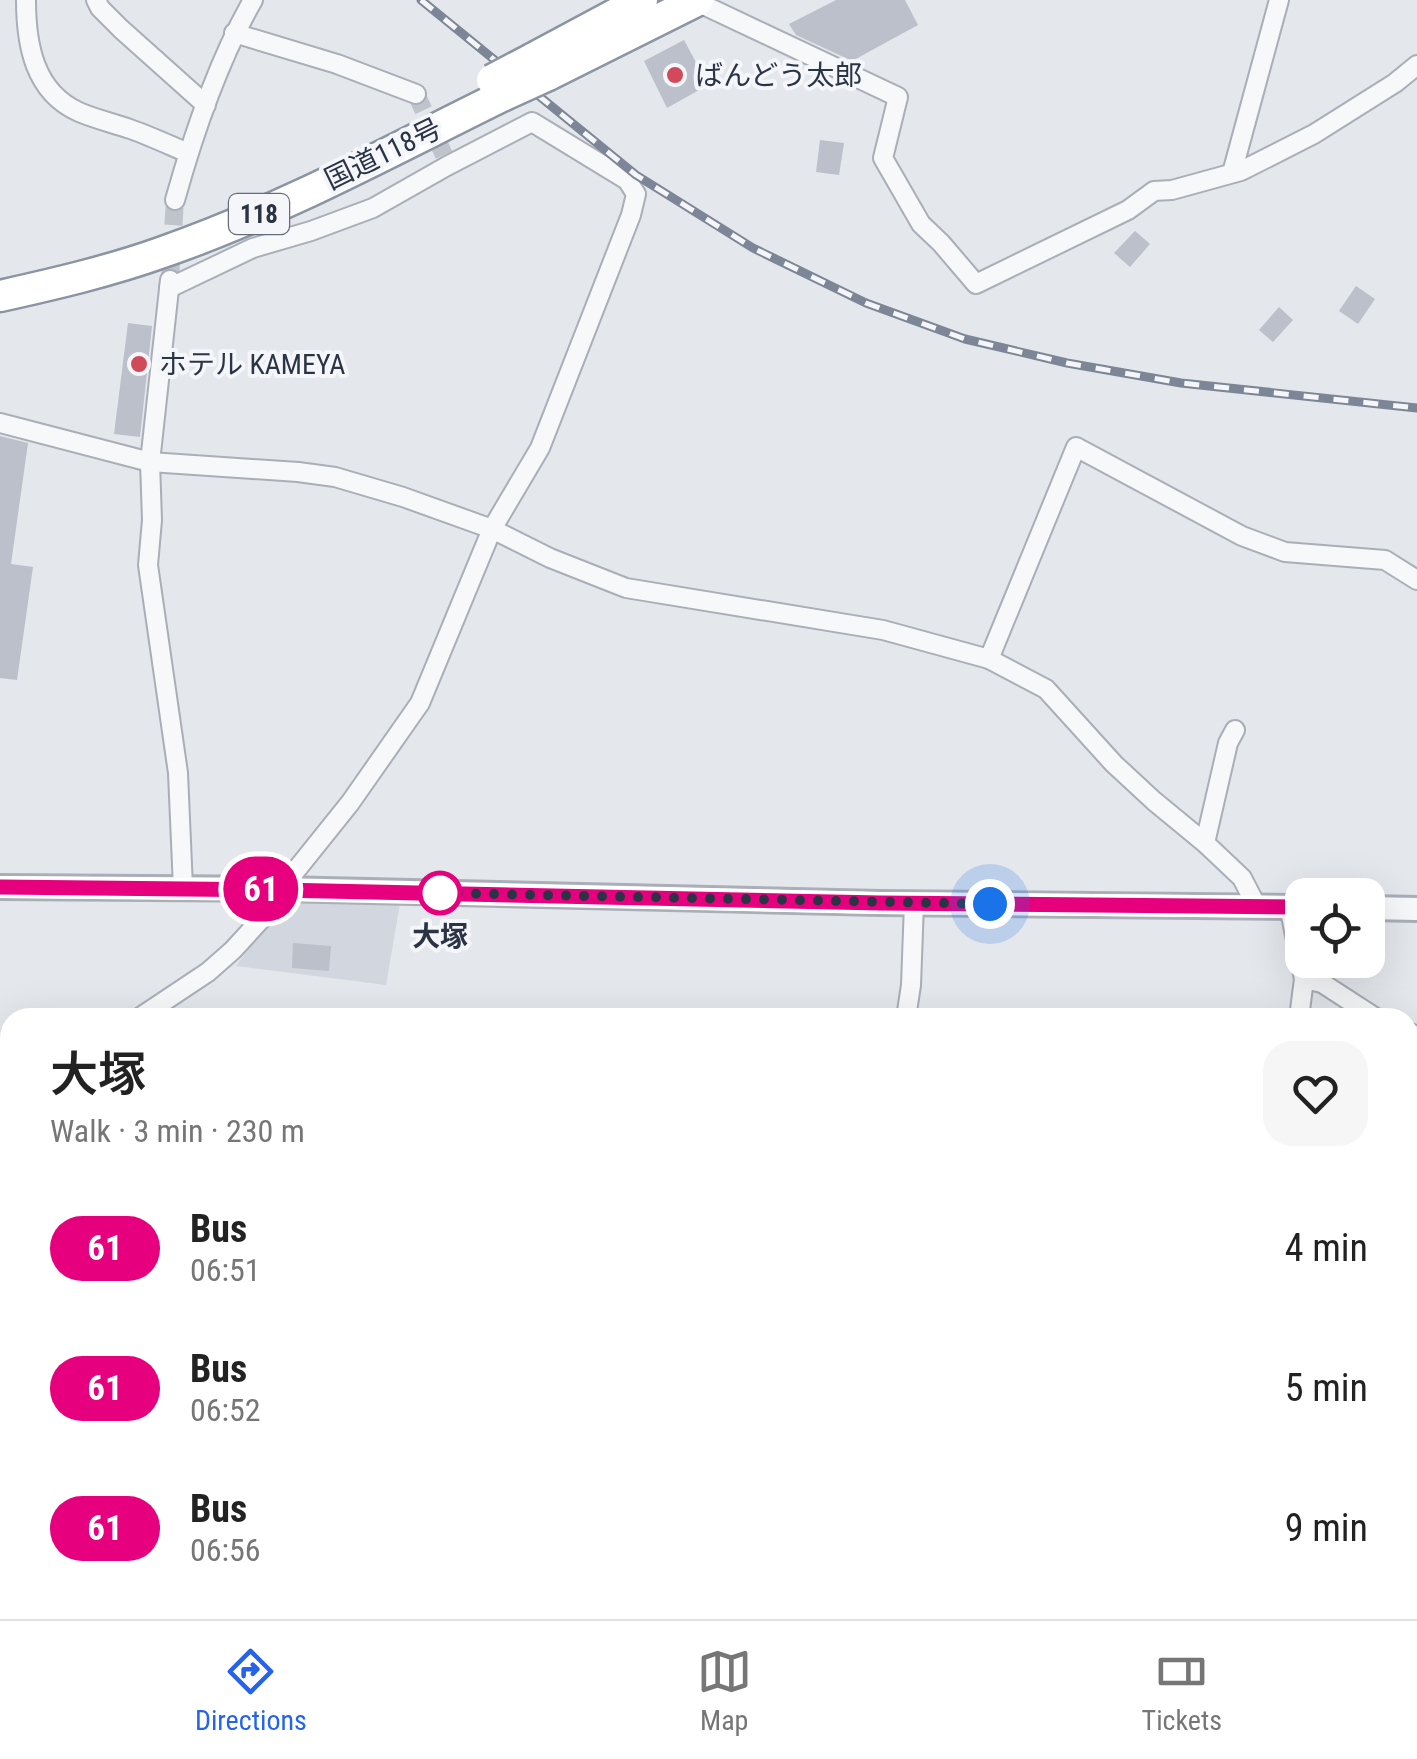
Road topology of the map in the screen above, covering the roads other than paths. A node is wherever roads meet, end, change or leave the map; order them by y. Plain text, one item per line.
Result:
1 (26, 0) edge
2 (96, 0) edge
3 (253, 0) edge
4 (642, 0) edge
5 (1278, 0) edge
6 (695, 1) edge
7 (234, 33) junction
8 (1417, 65) edge
9 (540, 67) junction
10 (498, 88) junction
11 (416, 94) tunnel mouth
12 (206, 105) junction
13 (188, 153) junction
14 (1232, 173) junction
15 (174, 200) tunnel mouth
16 (0, 277) edge
17 (0, 296) edge
18 (0, 423) edge
19 (150, 462) junction
20 (492, 529) junction
21 (1417, 580) edge
22 (988, 659) junction
23 (1234, 730) dead end
24 (1206, 842) junction
25 (0, 887) edge
26 (183, 888) junction
27 (280, 890) junction
28 (914, 903) junction
29 (1257, 906) junction
30 (1285, 906) edge
31 (1385, 908) edge
32 (1417, 909) edge
33 (1304, 980) joint
34 (154, 1008) edge
35 (908, 1008) edge
36 (1300, 1008) edge
37 (1361, 1008) edge

1 - 13 street
2 - 12 street
3 - 7 street
4 - 9 highway, 国道118号 / 118
5 - 14 street
6 - 9 highway, 国道118号 / 118
6 - 14 street
7 - 11 street
7 - 12 street
8 - 14 street
9 - 10 highway, 国道118号 / 118, bridge
10 - 16 highway, 国道118号 / 118
10 - 17 highway, 国道118号 / 118
12 - 13 street
13 - 15 street
18 - 19 street
19 - 20 street
19 - 20 street
19 - 26 street
20 - 22 street
20 - 27 street
21 - 22 street
22 - 24 street
23 - 24 street
24 - 29 street
25 - 26 street
26 - 27 street
27 - 28 street
27 - 34 street
28 - 29 street
28 - 35 street
29 - 30 street
31 - 32 street
33 - 36 street
33 - 37 street

